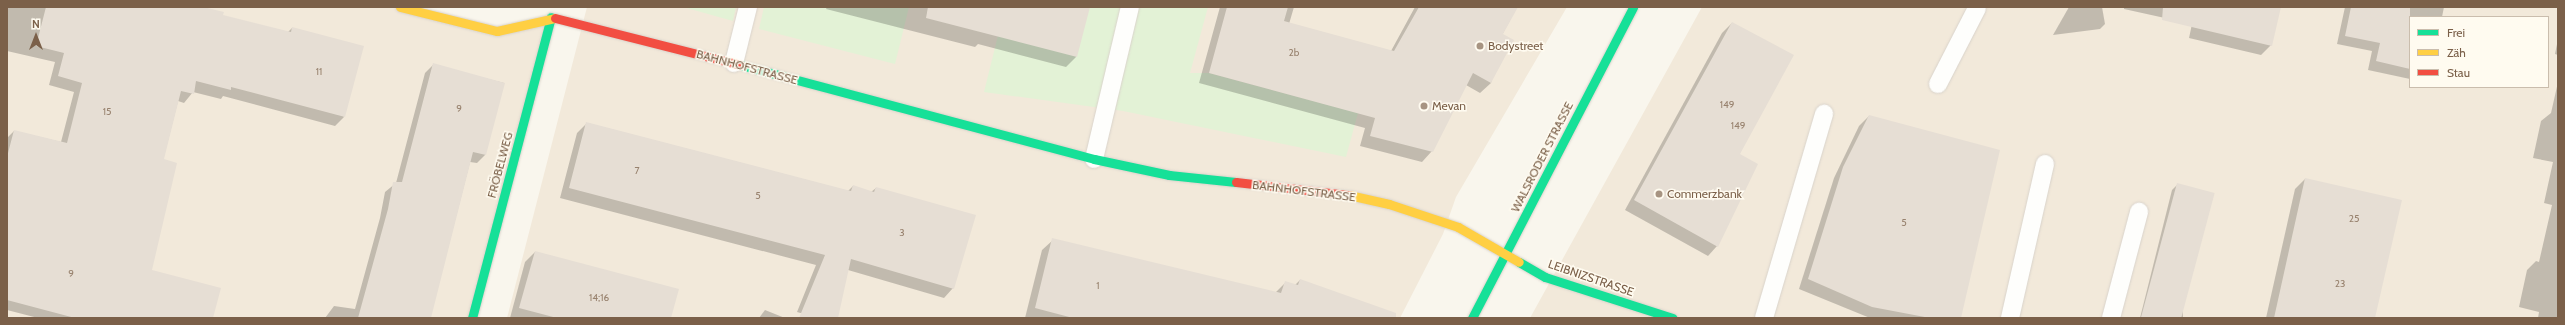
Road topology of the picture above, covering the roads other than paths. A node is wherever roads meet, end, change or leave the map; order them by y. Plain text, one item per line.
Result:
1 (400, 7) edge
2 (748, 7) edge
3 (1130, 7) edge
4 (1633, 7) edge
5 (1978, 8) dead end
6 (551, 17) junction
7 (734, 63) junction
8 (1938, 84) dead end
9 (1824, 114) dead end
10 (1094, 159) junction
11 (2045, 164) dead end
12 (2139, 212) dead end
13 (1506, 254) junction
14 (472, 318) edge
15 (1472, 318) edge
16 (1673, 318) edge
17 (1764, 318) edge
18 (2010, 318) edge
19 (2111, 318) edge

1 - 6 street, BAHNHOFSTRASSE
2 - 7 lane
3 - 10 lane
4 - 13 street, WALSRODER STRASSE
5 - 8 lane
6 - 7 street, BAHNHOFSTRASSE
6 - 14 street, FRÖBELWEG
7 - 10 street, BAHNHOFSTRASSE
9 - 17 lane
10 - 13 street, BAHNHOFSTRASSE
11 - 18 lane
12 - 19 lane
13 - 15 street, WALSRODER STRASSE
13 - 16 street, LEIBNIZSTRASSE

